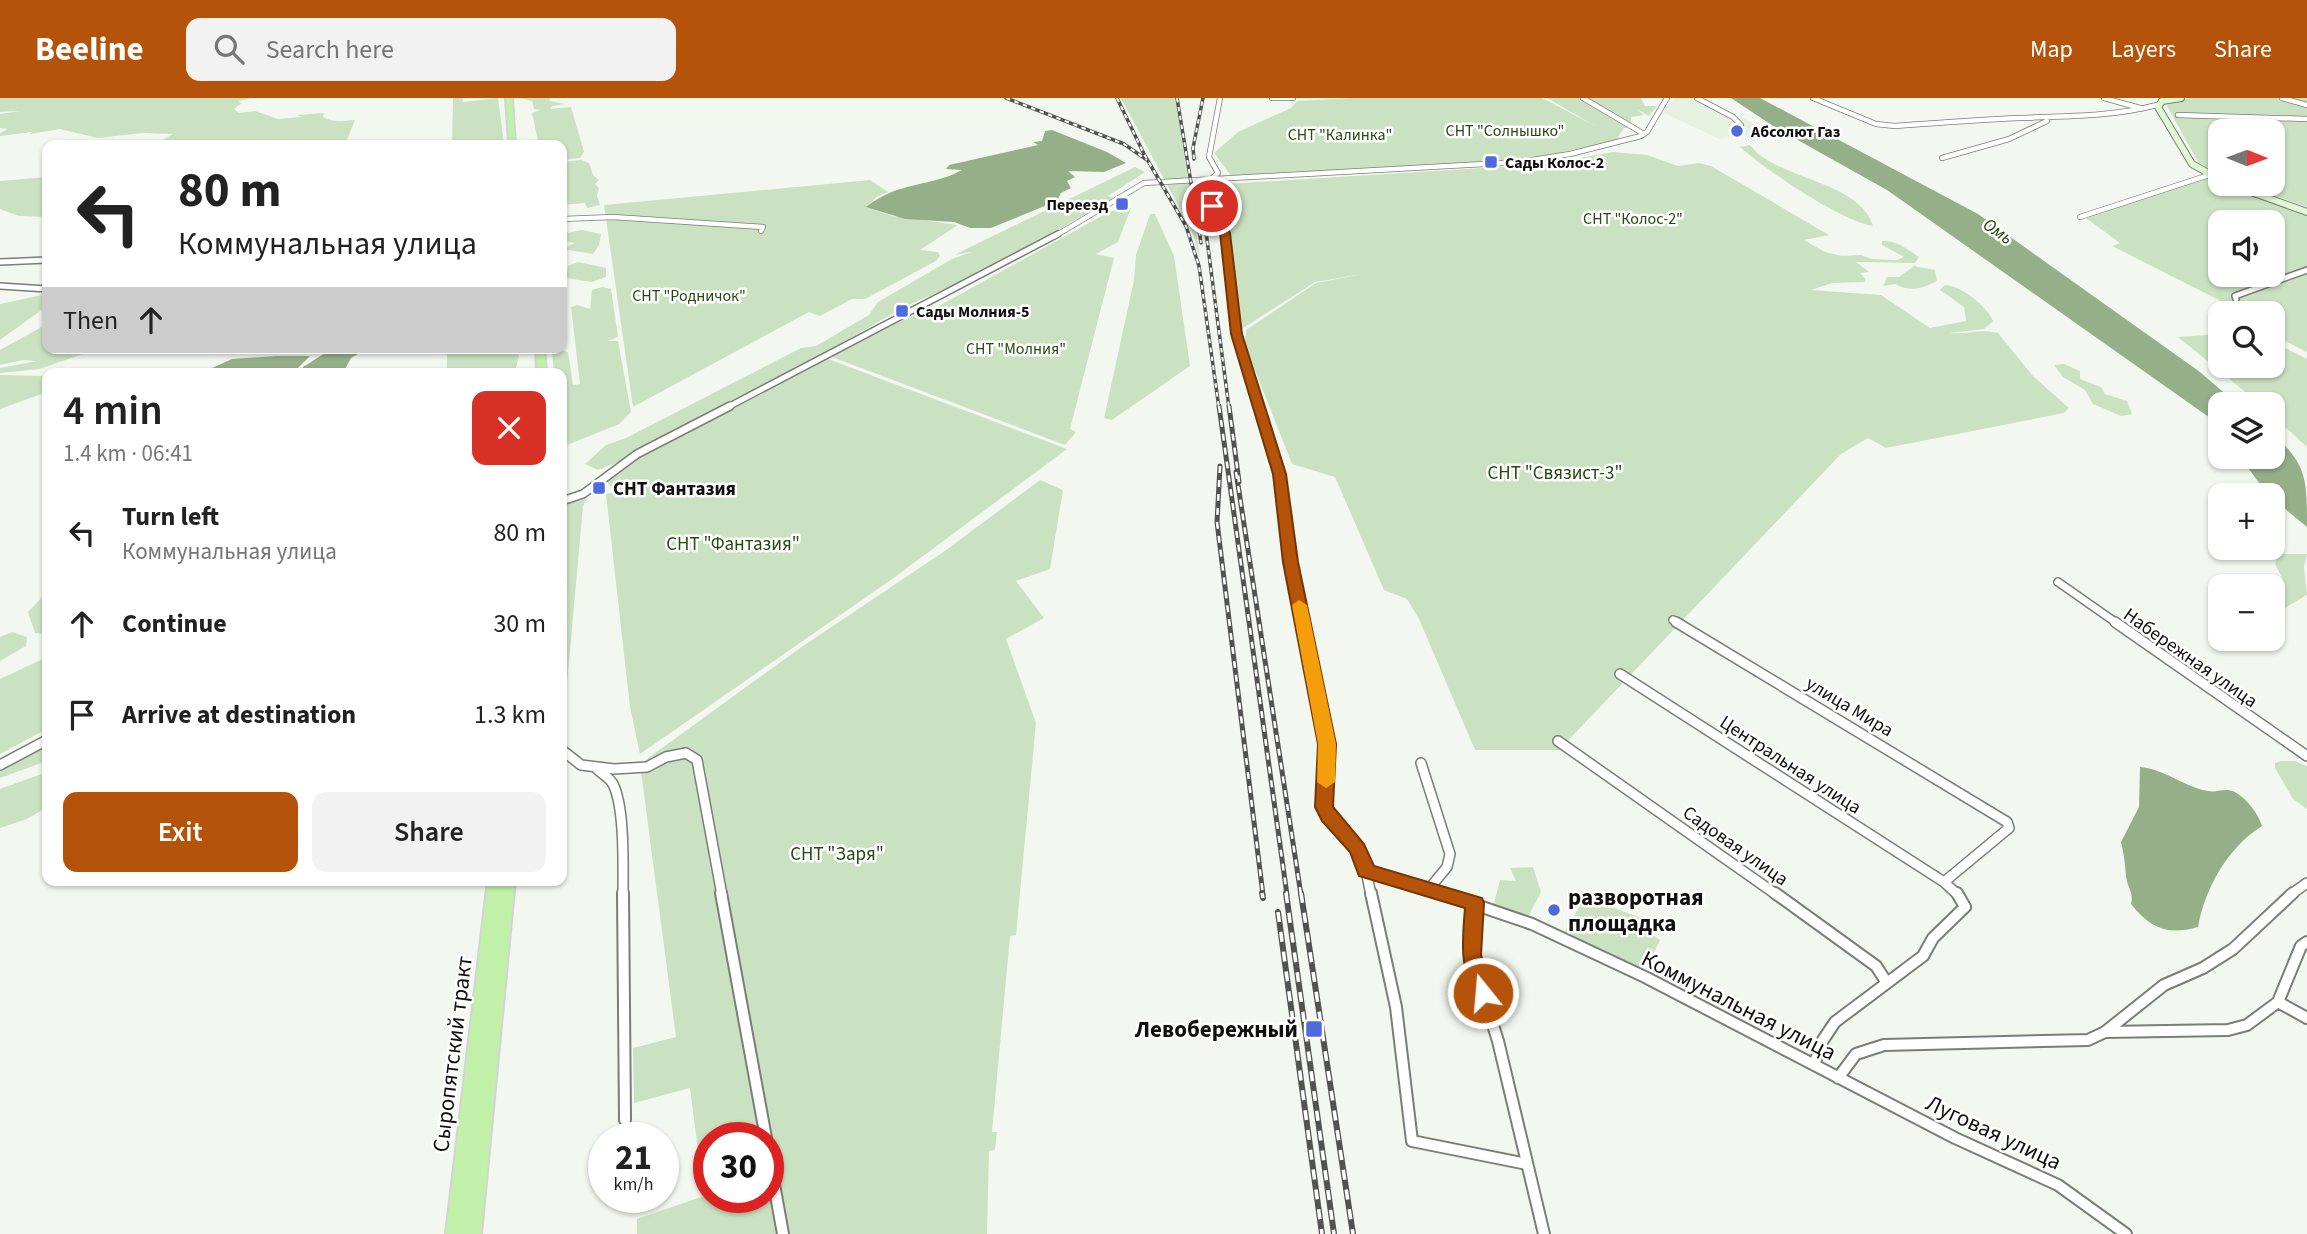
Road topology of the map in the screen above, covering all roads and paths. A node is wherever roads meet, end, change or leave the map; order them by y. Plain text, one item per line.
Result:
1 (1220, 98) edge
2 (1272, 98) edge
3 (1293, 98) edge
4 (1583, 98) edge
5 (1667, 98) edge
6 (1697, 98) edge
7 (1813, 98) edge
8 (2104, 98) edge
9 (2181, 98) edge
10 (2282, 98) edge
11 (509, 99) edge
12 (2157, 105) junction
13 (2307, 105) edge
14 (2140, 108) junction
15 (2178, 115) dead end
16 (2307, 119) edge
17 (2050, 120) junction
18 (1741, 125) dead end
19 (1644, 134) junction
20 (514, 140) edge
21 (1942, 158) dead end
22 (2208, 174) edge
23 (2208, 175) edge
24 (1210, 180) junction
25 (2262, 196) edge
26 (2307, 212) edge
27 (2080, 216) dead end
28 (567, 219) edge
29 (761, 231) dead end
30 (42, 260) edge
31 (0, 262) edge
32 (8, 263) junction
33 (2307, 270) edge
34 (0, 271) edge
35 (0, 286) edge
36 (42, 289) edge
37 (2236, 299) dead end
38 (567, 500) edge
39 (2057, 582) dead end
40 (1673, 620) dead end
41 (1620, 674) dead end
42 (1558, 741) dead end
43 (42, 743) edge
44 (567, 754) edge
45 (2307, 757) edge
46 (1421, 763) dead end
47 (0, 765) edge
48 (594, 768) junction
49 (1366, 871) junction
50 (1944, 882) junction
51 (2307, 883) edge
52 (494, 886) edge
53 (507, 886) edge
54 (1428, 890) junction
55 (1475, 903) junction
56 (2307, 942) edge
57 (1887, 983) junction
58 (2278, 1002) junction
59 (2307, 1018) edge
60 (2105, 1032) junction
61 (1814, 1065) junction
62 (1838, 1077) junction
63 (625, 1120) dead end
64 (763, 1122) edge
65 (1527, 1164) junction
66 (778, 1213) edge
67 (455, 1234) edge
68 (472, 1234) edge
69 (782, 1234) edge
70 (1544, 1234) edge
71 (2126, 1234) edge

1 - 24 street
2 - 3 street
4 - 19 street
5 - 19 street
6 - 18 street
7 - 17 street
8 - 14 street
9 - 12 street
10 - 13 street
11 - 20 main road
12 - 14 street
12 - 22 street
14 - 17 street
15 - 16 street
17 - 21 street
19 - 24 street
23 - 27 street
24 - 38 street
24 - 49 street
25 - 26 street
28 - 29 street
30 - 32 street
31 - 32 street
32 - 34 street
33 - 37 street
35 - 36 street
39 - 45 street, Набережная улица
40 - 50 street, улица Мира
41 - 50 street, Центральная улица
42 - 57 street, Садовая улица
43 - 47 street
44 - 48 street
46 - 54 street
48 - 63 street
48 - 64 street
49 - 54 street, Коммунальная улица
49 - 65 street
50 - 57 street
51 - 60 street
52 - 67 main road, Сыропятский тракт
53 - 68 main road, Сыропятский тракт
54 - 55 street, Коммунальная улица
55 - 61 street, Коммунальная улица
55 - 65 street
56 - 58 street
57 - 61 street
58 - 59 street
58 - 60 street
60 - 62 street
61 - 62 street, Коммунальная улица
62 - 71 street, Луговая улица
65 - 70 street
66 - 69 street

